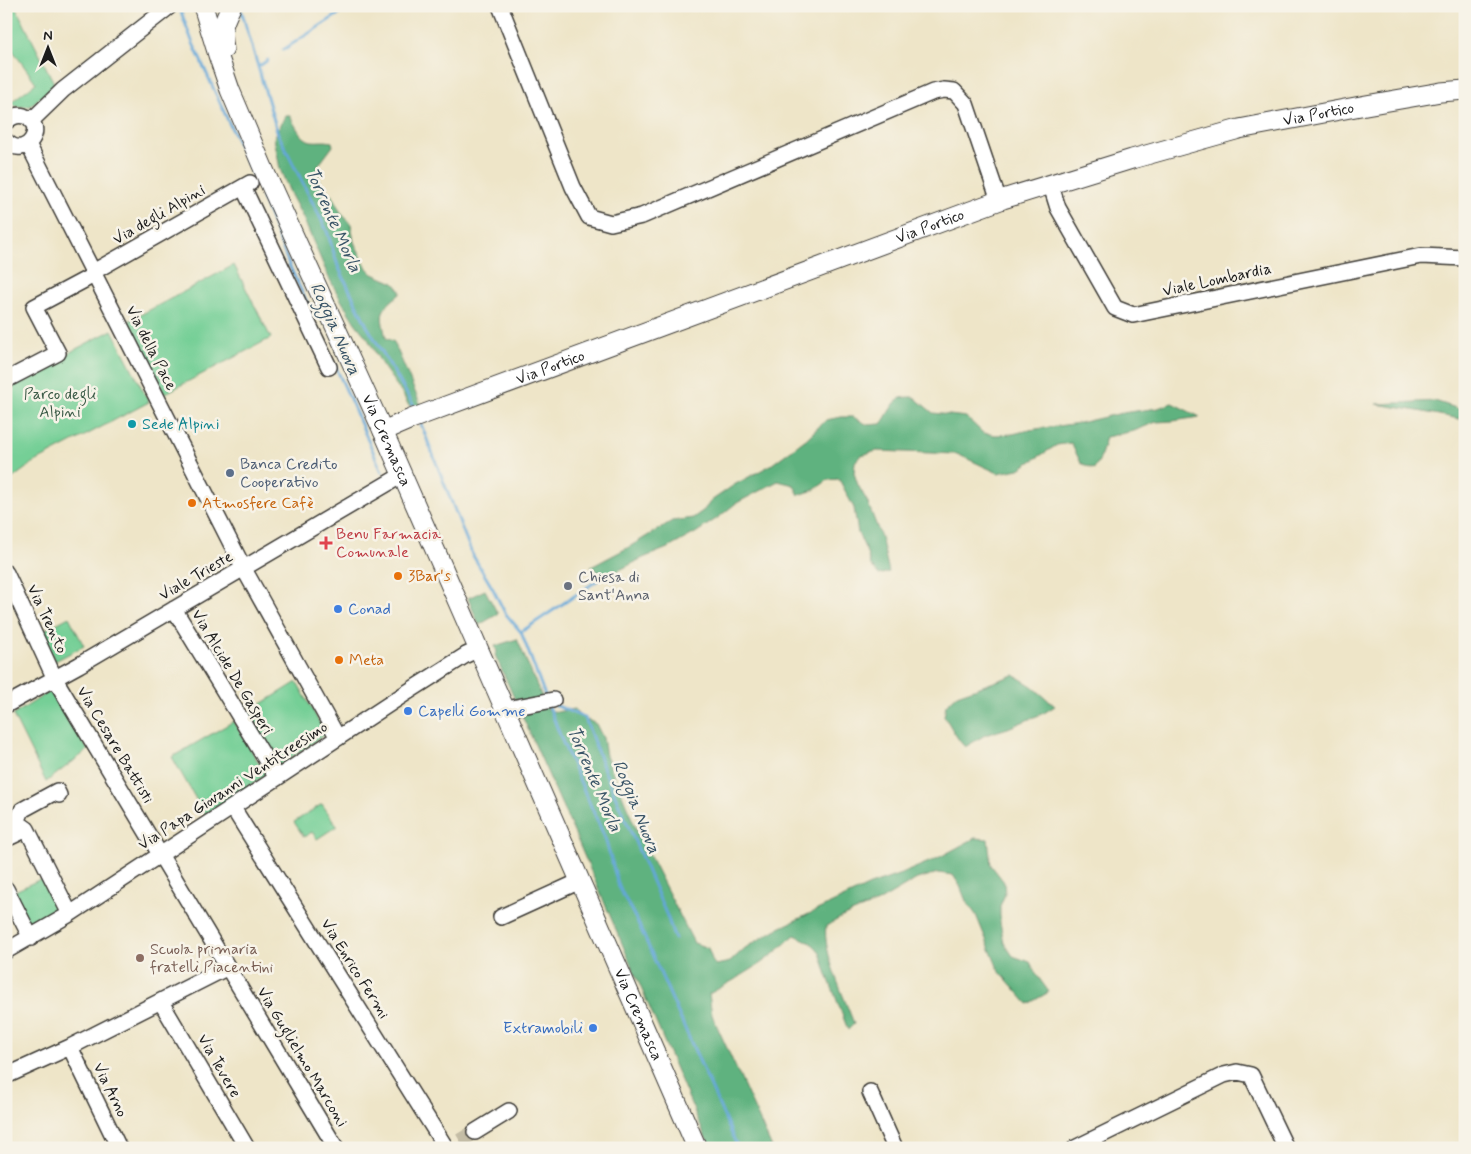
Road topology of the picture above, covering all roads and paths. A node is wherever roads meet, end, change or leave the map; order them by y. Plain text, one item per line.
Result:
1 (170, 6) edge
2 (203, 6) edge
3 (212, 6) edge
4 (500, 6) edge
5 (232, 7) edge
6 (230, 90) junction
7 (1465, 90) edge
8 (7, 119) edge
9 (31, 121) junction
10 (6, 141) edge
11 (28, 144) junction
12 (1052, 184) junction
13 (1003, 199) junction
14 (1465, 258) edge
15 (94, 274) junction
16 (329, 367) dead end
17 (6, 380) edge
18 (411, 419) junction
19 (383, 431) junction
20 (399, 467) junction
21 (244, 568) junction
22 (6, 573) edge
23 (174, 609) junction
24 (479, 649) junction
25 (55, 679) junction
26 (553, 700) dead end
27 (6, 706) edge
28 (506, 709) junction
29 (338, 738) junction
30 (277, 778) junction
31 (59, 795) dead end
32 (233, 808) junction
33 (17, 824) edge
34 (6, 839) edge
35 (161, 855) junction
36 (580, 881) junction
37 (6, 889) edge
38 (70, 914) junction
39 (500, 918) dead end
40 (31, 938) junction
41 (6, 951) edge
42 (228, 967) junction
43 (161, 1002) junction
44 (70, 1047) junction
45 (6, 1076) edge
46 (870, 1092) dead end
47 (509, 1111) dead end
48 (475, 1132) tunnel mouth
49 (451, 1145) edge
50 (119, 1148) edge
51 (247, 1148) edge
52 (336, 1148) edge
53 (697, 1148) edge
54 (895, 1148) edge
55 (1075, 1148) edge
56 (1286, 1148) edge

1 - 9 street
2 - 6 main road, Via Cremasca
3 - 5 main road, Via Cremasca
4 - 13 street
5 - 6 main road, Via Cremasca
6 - 19 main road, Via Cremasca
7 - 12 main road, Via Portico
8 - 9 street
9 - 11 street
10 - 11 street
11 - 15 street, Via della Pace
12 - 13 main road, Via Portico
12 - 14 street, Viale Lombardia
13 - 18 main road, Via Portico
15 - 16 street, Via degli Alpini
15 - 17 street
15 - 21 street, Via della Pace
18 - 19 main road, Via Portico
18 - 20 main road
19 - 20 main road, Via Cremasca
20 - 21 street, Viale Trieste
20 - 24 main road, Via Cremasca
21 - 23 street, Viale Trieste
21 - 29 street, Via della Pace
22 - 25 street, Via Trento
23 - 25 street, Viale Trieste
23 - 30 street, Via Alcide De Gasperi
24 - 28 main road, Via Cremasca
24 - 29 street, Via Papa Giovanni Ventitreesimo
25 - 27 street, Viale Trieste
25 - 35 street, Via Cesare Battisti
26 - 28 street
28 - 36 main road, Via Cremasca
29 - 30 street, Via Papa Giovanni Ventitreesimo
30 - 32 street, Via Papa Giovanni Ventitreesimo
31 - 33 street
32 - 35 street, Via Papa Giovanni Ventitreesimo
32 - 49 street, Via Enrico Fermi
33 - 34 street
33 - 38 street
35 - 38 street, Via Papa Giovanni Ventitreesimo
35 - 42 street, Via Guglielmo Marconi
36 - 39 street
36 - 53 main road, Via Cremasca
37 - 40 street
38 - 40 street, Via Papa Giovanni Ventitreesimo
40 - 41 street, Via Papa Giovanni Ventitreesimo
42 - 43 street
42 - 52 street, Via Guglielmo Marconi
43 - 44 street
43 - 51 street, Via Tevere
44 - 45 street
44 - 50 street, Via Arno
46 - 54 street
47 - 48 street
55 - 56 street

